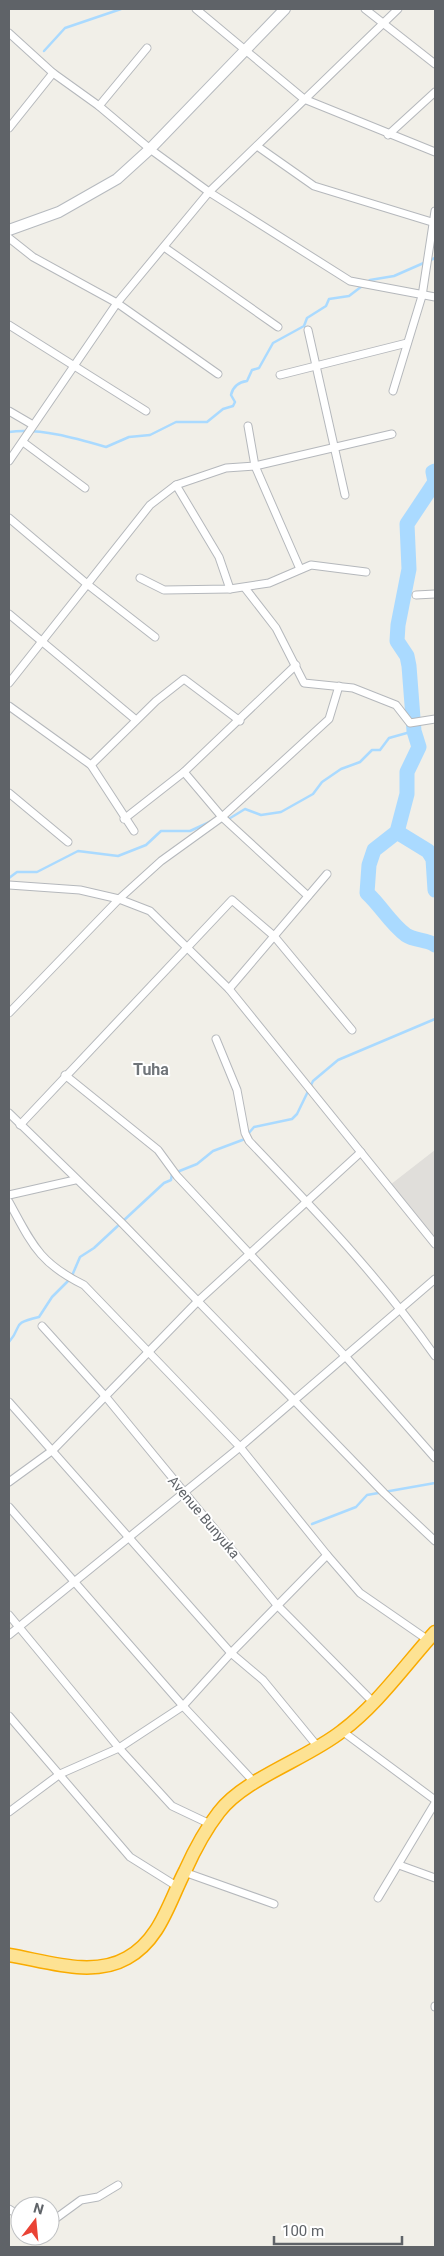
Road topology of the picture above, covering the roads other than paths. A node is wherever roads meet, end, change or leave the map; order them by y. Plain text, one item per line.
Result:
1 (196, 9) edge
2 (285, 9) edge
3 (365, 9) edge
4 (398, 9) edge
5 (383, 24) junction
6 (9, 33) edge
7 (147, 48) dead end
8 (246, 51) junction
9 (435, 64) edge
10 (54, 73) junction
11 (435, 92) edge
12 (304, 99) junction
13 (99, 106) junction
14 (9, 128) edge
15 (388, 135) junction
16 (257, 146) junction
17 (150, 149) junction
18 (435, 152) edge
19 (209, 192) junction
20 (435, 211) edge
21 (434, 223) edge
22 (9, 230) edge
23 (9, 238) edge
24 (164, 247) junction
25 (422, 296) junction
26 (435, 297) edge
27 (117, 303) junction
28 (9, 325) edge
29 (278, 327) dead end
30 (308, 330) dead end
31 (407, 342) junction
32 (74, 365) junction
33 (315, 367) junction
34 (218, 374) dead end
35 (280, 375) dead end
36 (393, 391) dead end
37 (9, 410) edge
38 (146, 411) dead end
39 (33, 425) junction
40 (248, 426) dead end
41 (392, 434) dead end
42 (23, 442) junction
43 (334, 449) junction
44 (9, 461) edge
45 (255, 466) junction
46 (176, 485) junction
47 (85, 488) dead end
48 (346, 495) dead end
49 (9, 518) edge
50 (300, 569) junction
51 (366, 572) dead end
52 (140, 578) dead end
53 (87, 584) junction
54 (245, 588) junction
55 (230, 589) junction
56 (435, 594) edge
57 (416, 595) dead end
58 (9, 614) edge
59 (155, 637) dead end
60 (41, 640) junction
61 (296, 665) junction
62 (9, 683) edge
63 (339, 686) junction
64 (9, 706) edge
65 (435, 719) edge
66 (136, 720) junction
67 (240, 721) junction
68 (91, 764) junction
69 (184, 772) junction
70 (9, 793) edge
71 (222, 818) junction
72 (124, 819) junction
73 (134, 831) dead end
74 (68, 842) dead end
75 (327, 874) dead end
76 (9, 885) edge
77 (308, 896) junction
78 (119, 899) junction
79 (274, 936) junction
80 (188, 946) junction
81 (229, 989) junction
82 (9, 1013) edge
83 (352, 1030) dead end
84 (216, 1039) dead end
85 (65, 1075) junction
86 (9, 1113) edge
87 (20, 1125) junction
88 (361, 1152) junction
89 (75, 1180) junction
90 (9, 1194) edge
91 (305, 1200) junction
92 (9, 1202) edge
93 (435, 1244) edge
94 (248, 1254) junction
95 (435, 1279) edge
96 (198, 1301) junction
97 (401, 1308) junction
98 (42, 1326) dead end
99 (149, 1352) junction
100 (435, 1356) edge
101 (346, 1357) junction
102 (106, 1396) junction
103 (295, 1400) junction
104 (9, 1402) edge
105 (240, 1447) junction
106 (53, 1450) junction
107 (435, 1458) edge
108 (9, 1482) edge
109 (183, 1492) junction
110 (9, 1508) edge
111 (129, 1536) junction
112 (435, 1541) edge
113 (326, 1555) junction
114 (76, 1582) junction
115 (277, 1605) junction
116 (9, 1615) edge
117 (20, 1627) junction
118 (9, 1636) edge
119 (432, 1636) edge
120 (231, 1653) junction
121 (373, 1702) junction
122 (183, 1706) junction
123 (9, 1716) edge
124 (342, 1731) junction
125 (318, 1747) junction
126 (119, 1748) junction
127 (60, 1774) junction
128 (255, 1784) junction
129 (435, 1801) edge
130 (9, 1812) edge
131 (210, 1824) junction
132 (399, 1865) junction
133 (184, 1872) junction
134 (435, 1878) edge
135 (178, 1887) junction
136 (378, 1898) dead end
137 (274, 1904) dead end
138 (9, 1955) edge
139 (118, 2185) dead end
140 (60, 2215) edge

1 - 8 street
2 - 8 street
3 - 5 street
4 - 5 street
5 - 9 street
5 - 12 street
6 - 10 street
7 - 13 street
8 - 12 street
8 - 17 street
10 - 13 street
10 - 14 street
11 - 15 street
12 - 15 street
12 - 16 street
13 - 17 street
15 - 18 street
16 - 19 street
16 - 21 street
17 - 19 street
17 - 22 street
19 - 24 street
19 - 25 street
20 - 21 street
21 - 25 street
23 - 27 street
24 - 27 street
24 - 29 street
25 - 26 street
25 - 31 street
27 - 32 street
27 - 34 street
28 - 32 street
30 - 33 street
31 - 33 street
31 - 36 street
32 - 38 street
32 - 39 street
33 - 35 street
33 - 43 street
37 - 39 street
39 - 42 street
40 - 45 street
41 - 43 street
42 - 44 street
42 - 47 street
43 - 45 street
43 - 48 street
45 - 46 street
45 - 50 street
46 - 53 street
46 - 55 street
49 - 53 street
50 - 51 street
50 - 54 street
52 - 55 street
53 - 59 street
53 - 60 street
54 - 55 street
54 - 61 street
56 - 57 street
58 - 60 street
60 - 62 street
60 - 66 street
61 - 63 street
61 - 67 street
63 - 65 street
63 - 71 street
64 - 68 street
66 - 67 street
66 - 68 street
67 - 69 street
68 - 72 street
69 - 71 street
69 - 72 street
70 - 74 street
71 - 77 street
71 - 78 street
72 - 73 street
75 - 77 street
76 - 78 street
77 - 79 street
78 - 80 street
78 - 82 street
79 - 80 street
79 - 81 street
79 - 83 street
80 - 81 street
80 - 85 street
81 - 88 street
84 - 91 street
85 - 87 street
85 - 94 street
86 - 87 street
87 - 89 street
88 - 91 street
88 - 93 street
89 - 90 street
89 - 96 street
91 - 94 street
91 - 97 street
92 - 99 street
94 - 96 street
94 - 101 street
95 - 97 street
96 - 99 street
96 - 103 street
97 - 100 street
97 - 101 street
98 - 102 street, Avenue Bunyuka
99 - 102 street
99 - 105 street
101 - 103 street
101 - 107 street
102 - 106 street
102 - 109 street, Avenue Bunyuka
103 - 105 street
103 - 112 street
104 - 106 street
105 - 109 street
105 - 113 street
106 - 108 street
106 - 111 street
109 - 111 street
109 - 115 street, Avenue Bunyuka
110 - 114 street
111 - 114 street
111 - 120 street
113 - 115 street
113 - 119 street
114 - 117 street
114 - 122 street
115 - 120 street
115 - 121 street, Avenue Bunyuka
116 - 117 street
117 - 118 street
117 - 126 street
119 - 121 highway
120 - 122 street
120 - 125 street
121 - 124 highway
122 - 126 street
122 - 128 street
123 - 127 street
124 - 125 highway
124 - 129 street
125 - 128 highway
126 - 127 street
126 - 131 street
127 - 130 street
127 - 135 street
128 - 131 highway
129 - 132 street
131 - 133 highway
132 - 134 street
132 - 136 street
133 - 135 highway
133 - 137 street
135 - 138 highway
139 - 140 street

